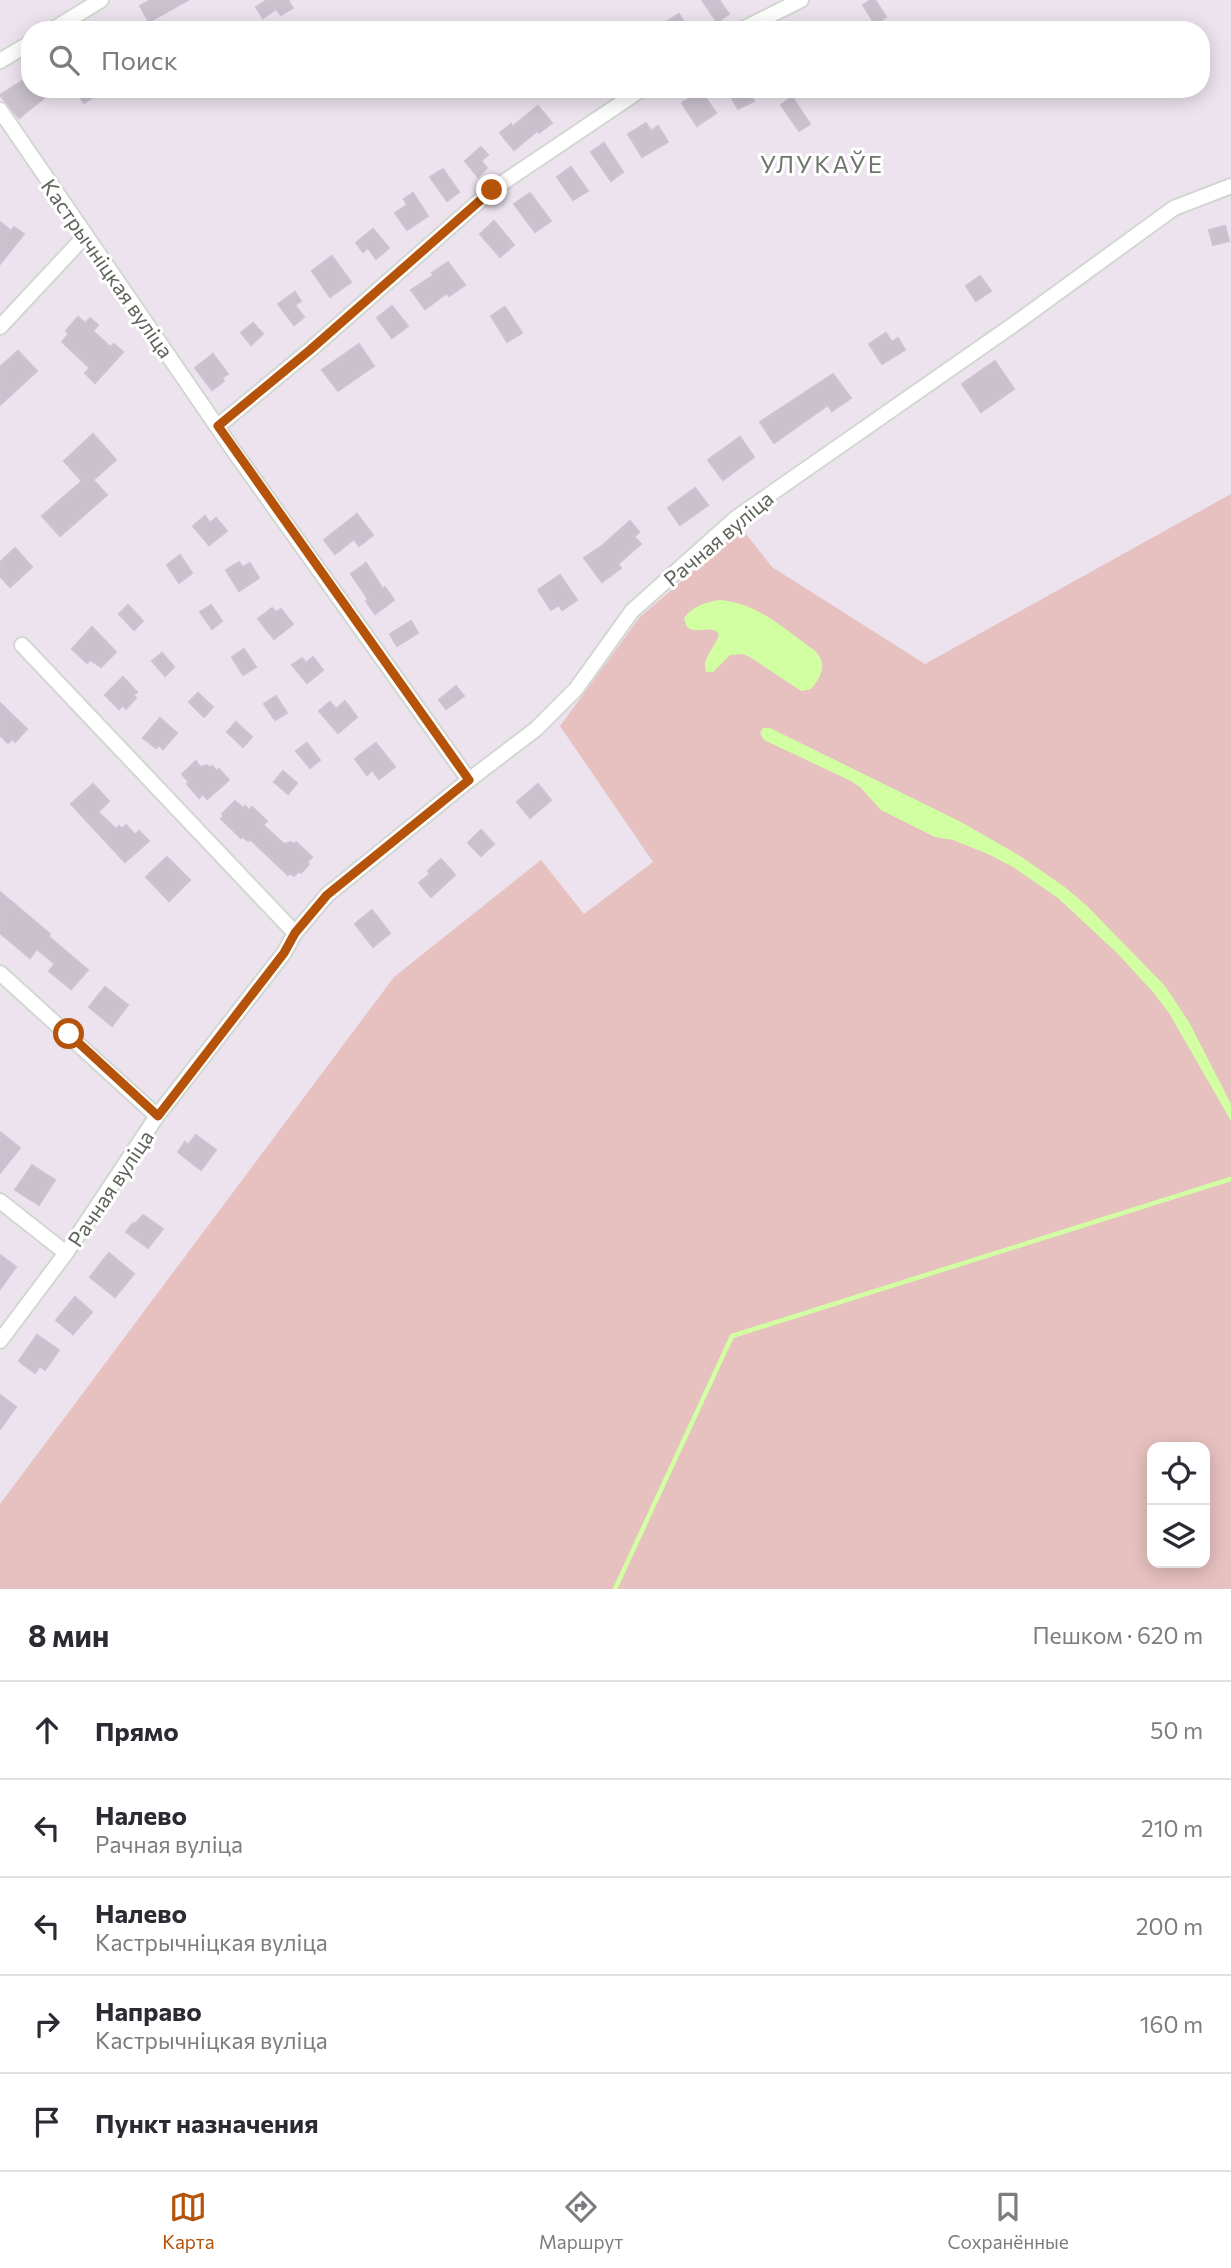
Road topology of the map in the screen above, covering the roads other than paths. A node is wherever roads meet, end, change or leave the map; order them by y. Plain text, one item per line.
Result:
1 (101, 0) edge
2 (801, 0) edge
3 (67, 21) edge
4 (759, 21) edge
5 (21, 48) edge
6 (0, 61) edge
7 (629, 98) edge
8 (0, 110) edge
9 (1231, 186) edge
10 (85, 236) junction
11 (0, 327) edge
12 (218, 426) junction
13 (22, 645) dead end
14 (469, 780) junction
15 (295, 933) junction
16 (0, 973) edge
17 (158, 1116) junction
18 (0, 1201) edge
19 (66, 1253) junction
20 (0, 1341) edge

1 - 3 street
2 - 4 street
5 - 6 street
7 - 12 street
8 - 10 street, Кастрычніцкая вуліца
9 - 14 street, Рачная вуліца
10 - 11 street
10 - 12 street, Кастрычніцкая вуліца
12 - 14 street, Кастрычніцкая вуліца
13 - 15 street
14 - 15 street, Рачная вуліца
15 - 17 street, Рачная вуліца
16 - 17 street
17 - 19 street, Рачная вуліца
18 - 19 street
19 - 20 street, Рачная вуліца

